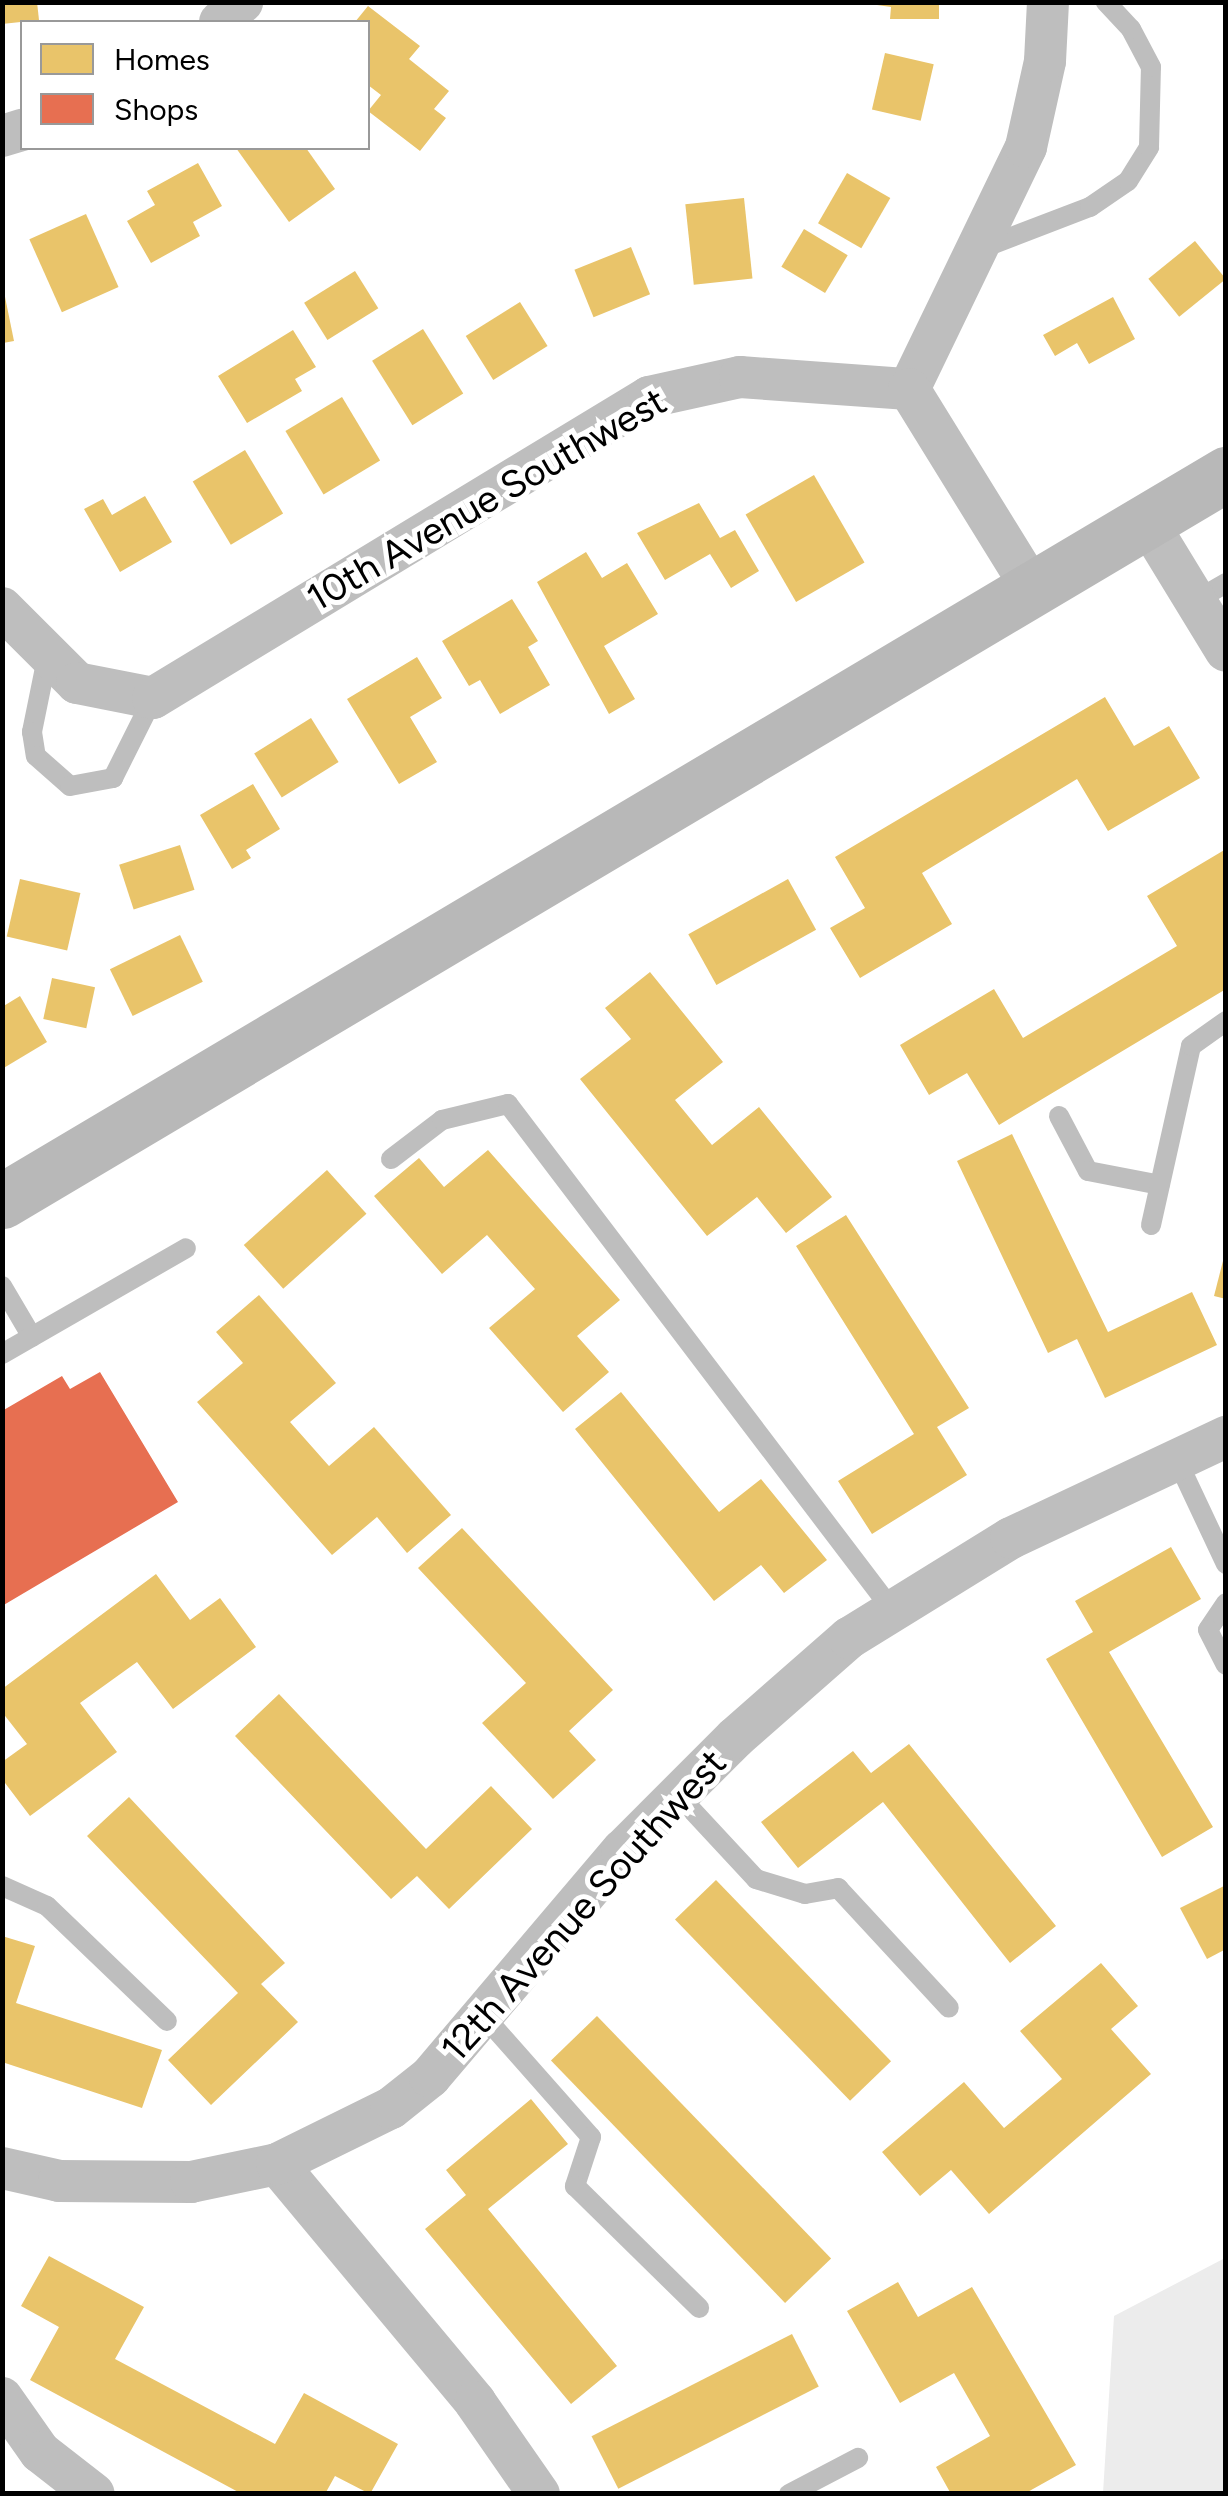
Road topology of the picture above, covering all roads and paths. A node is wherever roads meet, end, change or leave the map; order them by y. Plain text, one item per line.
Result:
1 (242, 2) edge
2 (1048, 2) edge
3 (1106, 2) edge
4 (222, 20) edge
5 (983, 248) junction
6 (908, 389) junction
7 (1226, 474) edge
8 (1146, 520) junction
9 (1032, 588) junction
10 (1210, 592) edge
11 (2, 608) edge
12 (1226, 651) edge
13 (47, 658) junction
14 (153, 698) junction
15 (1226, 1021) edge
16 (1058, 1116) dead end
17 (391, 1159) dead end
18 (1160, 1186) junction
19 (2, 1201) edge
20 (1151, 1225) dead end
21 (186, 1248) dead end
22 (2, 1286) edge
23 (32, 1336) junction
24 (2, 1354) edge
25 (1226, 1438) edge
26 (1177, 1460) junction
27 (1226, 1564) edge
28 (1226, 1603) edge
29 (893, 1611) junction
30 (1226, 1665) edge
31 (678, 1795) junction
32 (2, 1886) edge
33 (949, 2008) dead end
34 (483, 2015) junction
35 (167, 2022) dead end
36 (277, 2164) junction
37 (2, 2168) edge
38 (699, 2308) dead end
39 (2, 2398) edge
40 (858, 2458) dead end
41 (94, 2494) edge
42 (539, 2494) edge
43 (789, 2494) edge

1 - 4 street
2 - 5 street
3 - 5 lane
5 - 6 street
6 - 9 street
6 - 14 street, 10th Avenue Southwest
7 - 8 main road
8 - 9 main road
8 - 10 street
9 - 19 main road
10 - 12 street
11 - 13 street
13 - 14 street
13 - 14 lane
15 - 18 lane
16 - 18 lane
17 - 29 lane
18 - 20 lane
21 - 23 lane
22 - 23 lane
23 - 24 lane
25 - 26 street, 12th Avenue Southwest
26 - 27 lane
26 - 29 street, 12th Avenue Southwest
28 - 30 lane
29 - 31 street, 12th Avenue Southwest
31 - 33 lane
31 - 34 street, 12th Avenue Southwest
32 - 35 lane
34 - 36 street, 12th Avenue Southwest
34 - 38 lane
36 - 37 street, 12th Avenue Southwest
36 - 42 street
39 - 41 street
40 - 43 lane

